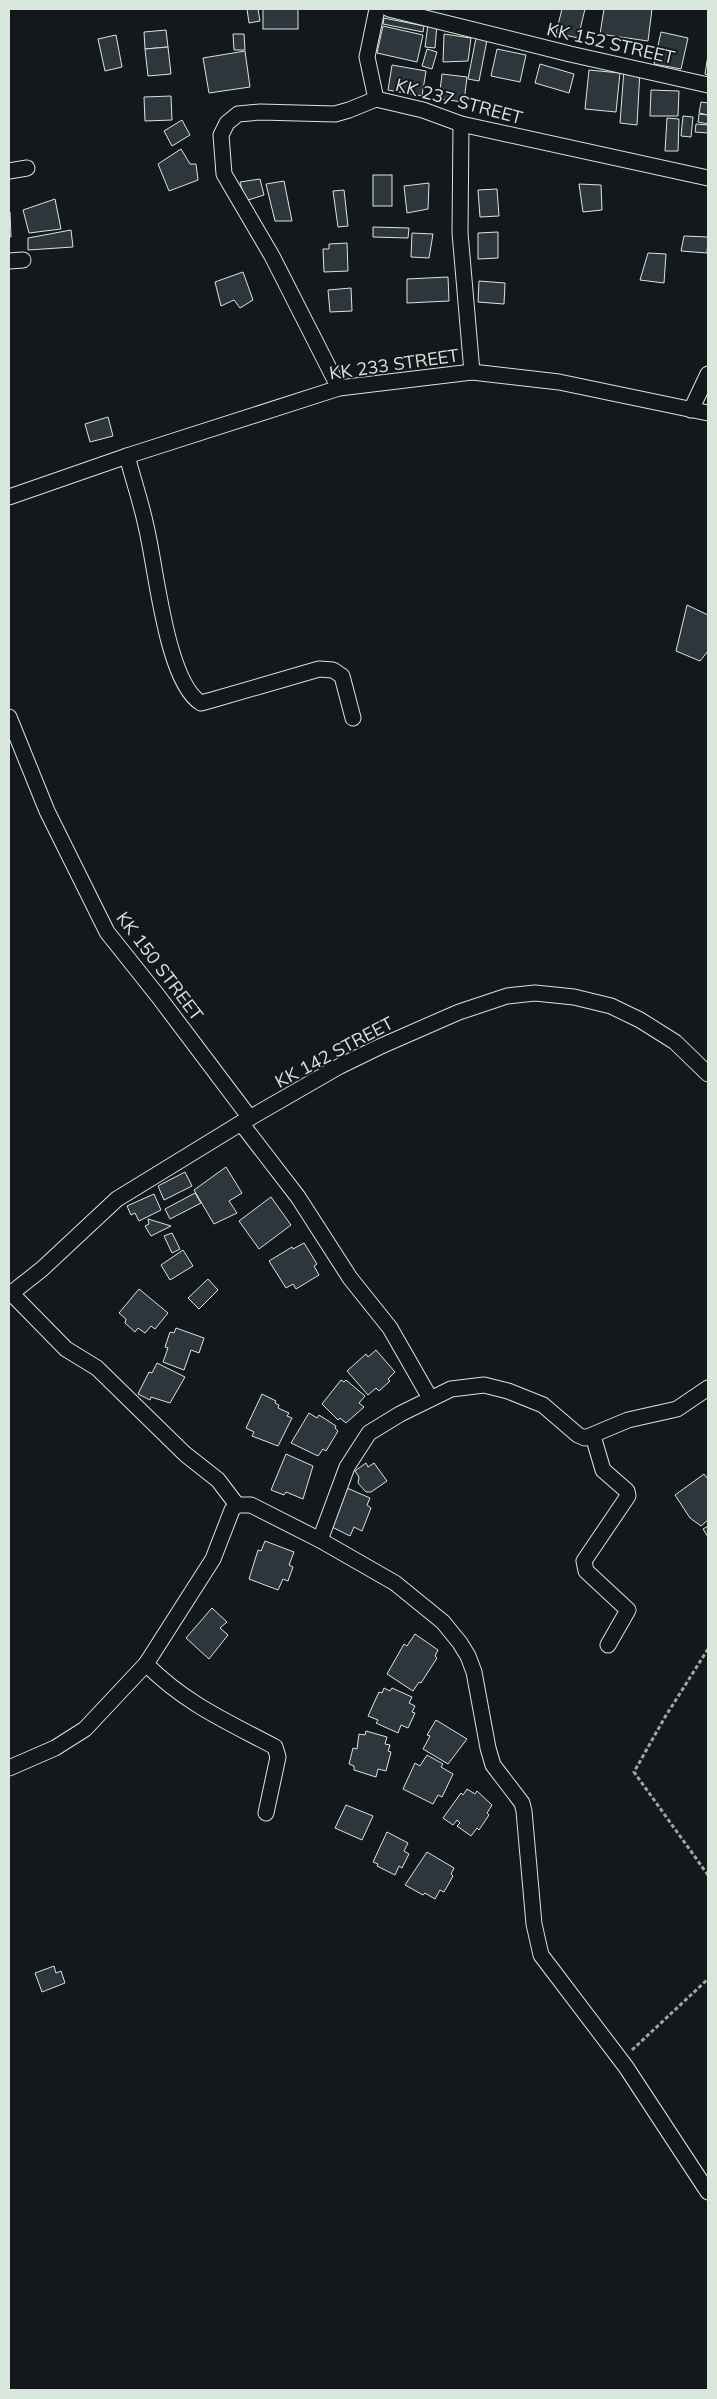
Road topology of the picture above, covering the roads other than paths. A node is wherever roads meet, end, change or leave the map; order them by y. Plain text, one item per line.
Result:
1 (377, 9) edge
2 (389, 9) edge
3 (708, 85) edge
4 (376, 99) junction
5 (461, 124) junction
6 (27, 168) dead end
7 (9, 171) edge
8 (708, 178) edge
9 (472, 372) junction
10 (708, 374) edge
11 (339, 388) junction
12 (691, 410) junction
13 (708, 413) edge
14 (127, 456) junction
15 (9, 497) edge
16 (9, 717) edge
17 (354, 718) dead end
18 (708, 1074) edge
19 (245, 1121) junction
20 (10, 1294) edge
21 (708, 1388) edge
22 (430, 1398) junction
23 (593, 1436) junction
24 (237, 1505) junction
25 (320, 1540) junction
26 (608, 1645) dead end
27 (146, 1664) junction
28 (9, 1768) edge
29 (266, 1813) dead end
30 (708, 2192) edge

1 - 4 street
2 - 3 street, KK 152 STREET
4 - 5 street, KK 237 STREET
4 - 11 street, KK 237 STREET
5 - 8 street, KK 237 STREET
5 - 9 street
6 - 7 street
9 - 11 street, KK 233 STREET
9 - 12 street, KK 233 STREET
10 - 12 street
11 - 14 street, KK 233 STREET
12 - 13 street, KK 233 STREET
14 - 15 street, KK 233 STREET
14 - 17 street
16 - 19 street, KK 150 STREET
18 - 19 street, KK 142 STREET
19 - 20 street, KK 142 STREET
19 - 22 street, KK 150 STREET
20 - 24 street
21 - 23 street
22 - 23 street
22 - 25 street
23 - 26 street
24 - 25 street
24 - 27 street
25 - 30 street
27 - 28 street
27 - 29 street

